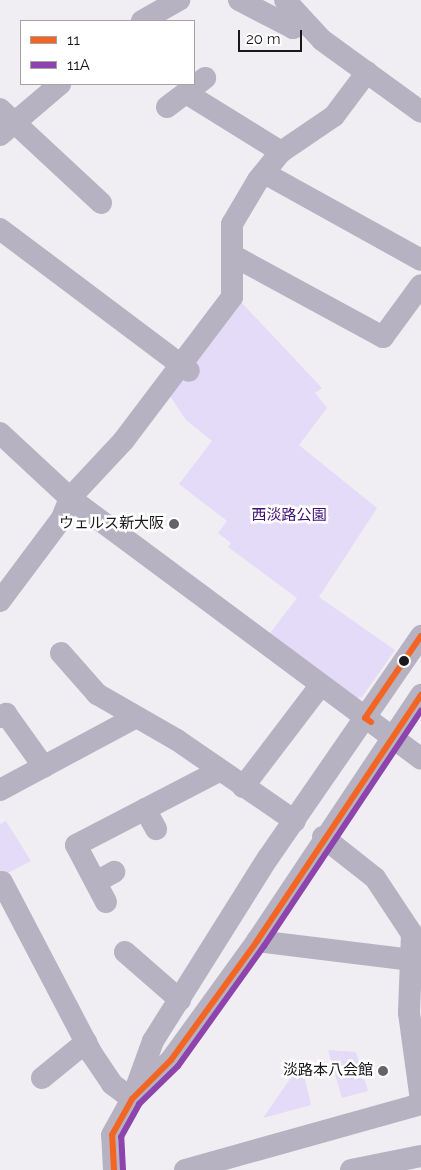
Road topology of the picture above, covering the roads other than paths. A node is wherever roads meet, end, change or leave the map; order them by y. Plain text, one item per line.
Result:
1 (178, 0) edge
2 (239, 0) edge
3 (285, 0) edge
4 (144, 20) edge
5 (301, 21) junction
6 (367, 72) junction
7 (205, 78) dead end
8 (59, 85) edge
9 (186, 93) junction
10 (167, 107) dead end
11 (421, 112) edge
12 (5, 122) edge
13 (281, 152) junction
14 (266, 174) junction
15 (101, 203) dead end
16 (0, 228) edge
17 (232, 255) junction
18 (421, 260) edge
19 (421, 286) edge
20 (184, 368) junction
21 (0, 433) edge
22 (70, 498) junction
23 (0, 600) edge
24 (421, 636) edge
25 (61, 653) dead end
26 (320, 686) junction
27 (421, 695) edge
28 (0, 716) edge
29 (136, 717) junction
30 (365, 718) junction
31 (394, 736) junction
32 (421, 759) edge
33 (44, 767) junction
34 (219, 771) junction
35 (243, 787) junction
36 (0, 790) edge
37 (145, 809) junction
38 (295, 821) junction
39 (156, 829) dead end
40 (322, 837) junction
41 (268, 858) junction
42 (298, 876) junction
43 (2, 882) dead end
44 (106, 902) dead end
45 (257, 941) junction
46 (125, 952) dead end
47 (412, 960) junction
48 (416, 993) edge
49 (180, 1000) junction
50 (86, 1042) junction
51 (42, 1078) dead end
52 (132, 1099) junction
53 (421, 1102) edge
54 (407, 1162) edge
55 (114, 1170) edge
56 (185, 1170) edge
57 (351, 1170) edge

1 - 4 street
2 - 5 street
3 - 5 street
5 - 6 street
6 - 11 street
6 - 13 street
7 - 9 street
8 - 12 street
9 - 10 street
9 - 13 street
12 - 15 street
13 - 14 street
14 - 17 street
14 - 18 street
16 - 20 street
17 - 19 street
17 - 20 street
20 - 22 street
21 - 22 street
22 - 23 street
22 - 26 street
24 - 30 street
25 - 29 street
26 - 30 street
26 - 35 street
27 - 31 street
28 - 33 street
29 - 33 street
29 - 34 street
30 - 31 street
30 - 38 street
31 - 32 street
31 - 40 street
33 - 36 street
34 - 35 street
34 - 37 street
35 - 38 street
37 - 39 street
37 - 44 street
38 - 41 street
40 - 42 street
40 - 47 street
41 - 42 street
41 - 49 street
42 - 45 street
43 - 50 street
45 - 47 street
45 - 52 street
46 - 49 street
47 - 48 street
48 - 53 street
49 - 52 street
50 - 51 street
50 - 52 street
52 - 55 street
53 - 56 street
54 - 57 street

